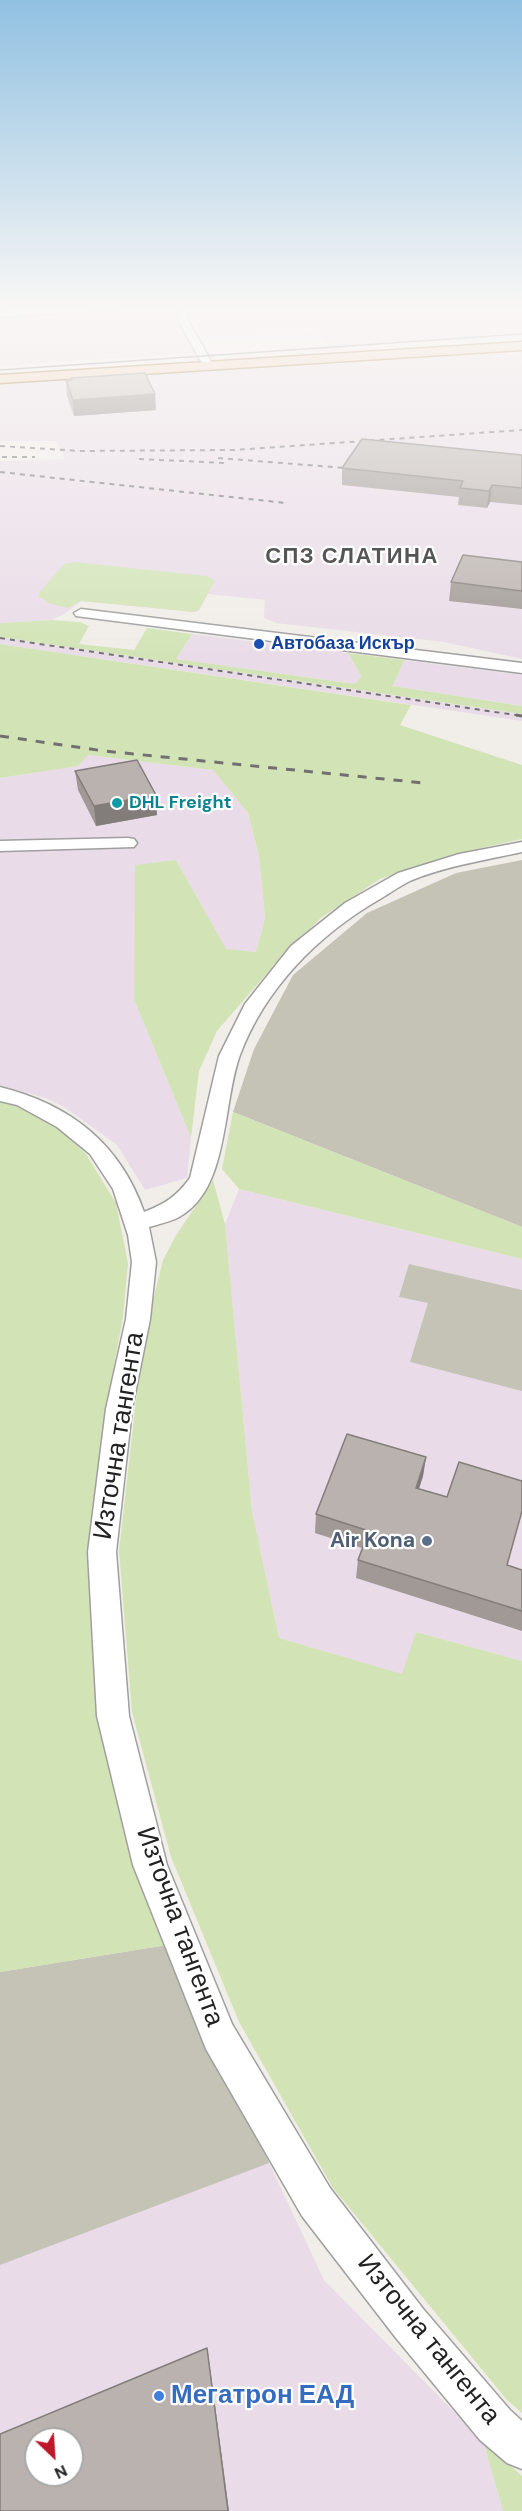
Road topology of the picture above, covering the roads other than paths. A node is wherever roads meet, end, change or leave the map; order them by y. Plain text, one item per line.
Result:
1 (81, 613) dead end
2 (522, 668) edge
3 (128, 843) dead end
4 (0, 846) edge
5 (522, 847) edge
6 (0, 1094) edge
7 (136, 1223) junction
8 (522, 2448) edge

1 - 2 street
3 - 4 street
5 - 7 street
6 - 7 street, Източна тангента
7 - 8 street, Източна тангента

